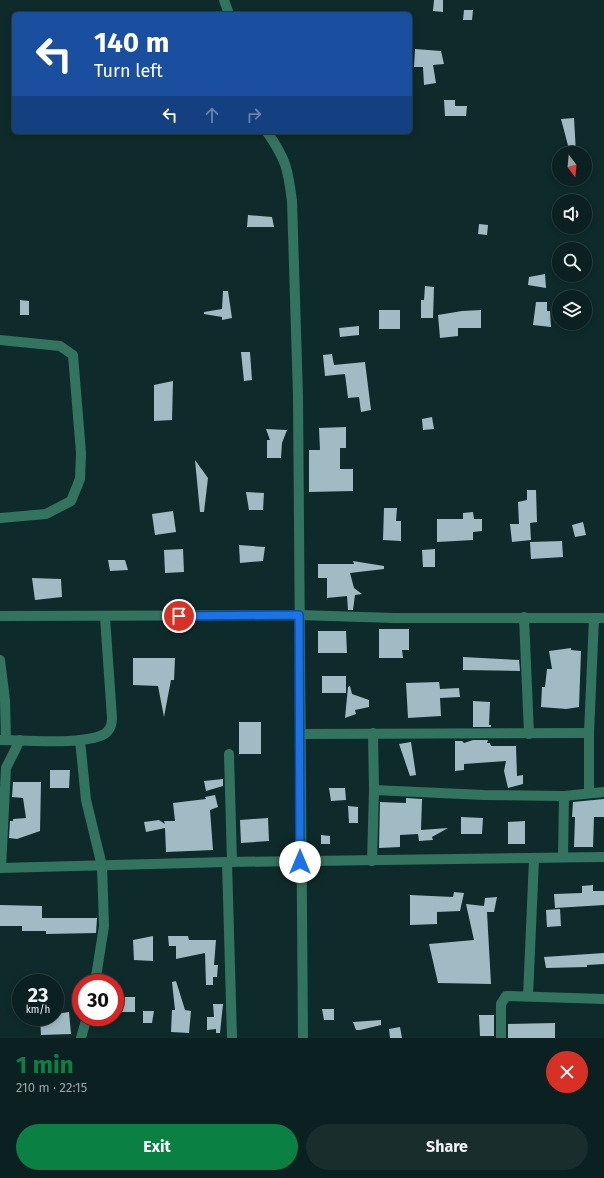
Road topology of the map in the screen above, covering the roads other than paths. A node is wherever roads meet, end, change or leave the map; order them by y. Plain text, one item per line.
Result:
1 (224, 0) edge
2 (228, 12) edge
3 (268, 134) edge
4 (0, 340) edge
5 (0, 518) edge
6 (299, 615) junction
7 (0, 616) edge
8 (105, 617) junction
9 (524, 618) junction
10 (599, 618) edge
11 (0, 660) edge
12 (373, 733) junction
13 (589, 733) junction
14 (300, 734) junction
15 (529, 734) junction
16 (3, 740) edge
17 (20, 740) junction
18 (80, 740) junction
19 (229, 754) dead end
20 (374, 790) junction
21 (589, 792) junction
22 (604, 792) edge
23 (564, 796) junction
24 (563, 857) junction
25 (604, 857) edge
26 (534, 859) junction
27 (372, 861) junction
28 (230, 862) junction
29 (300, 862) junction
30 (102, 866) junction
31 (0, 868) edge
32 (96, 974) edge
33 (528, 996) junction
34 (604, 999) edge
35 (84, 1026) edge
36 (81, 1038) edge
37 (232, 1038) edge
38 (303, 1038) edge
39 (501, 1038) edge

1 - 2 street
3 - 6 street
4 - 5 street
6 - 8 street
6 - 9 street
6 - 14 street
7 - 8 street
8 - 18 street
9 - 10 street
9 - 15 street
10 - 13 street
11 - 16 street
12 - 14 street
12 - 15 street
12 - 20 street
13 - 15 street
13 - 21 street
14 - 29 street
16 - 17 street
17 - 18 street
17 - 31 street
18 - 30 street
19 - 28 street
20 - 23 street
20 - 27 street
21 - 22 street
21 - 23 street
23 - 24 street
24 - 25 street
24 - 26 street
26 - 27 street
26 - 33 street
27 - 29 street
28 - 29 street
28 - 30 street
28 - 37 street
29 - 38 street
30 - 31 street
30 - 32 street
33 - 34 street
33 - 39 street
35 - 36 street

